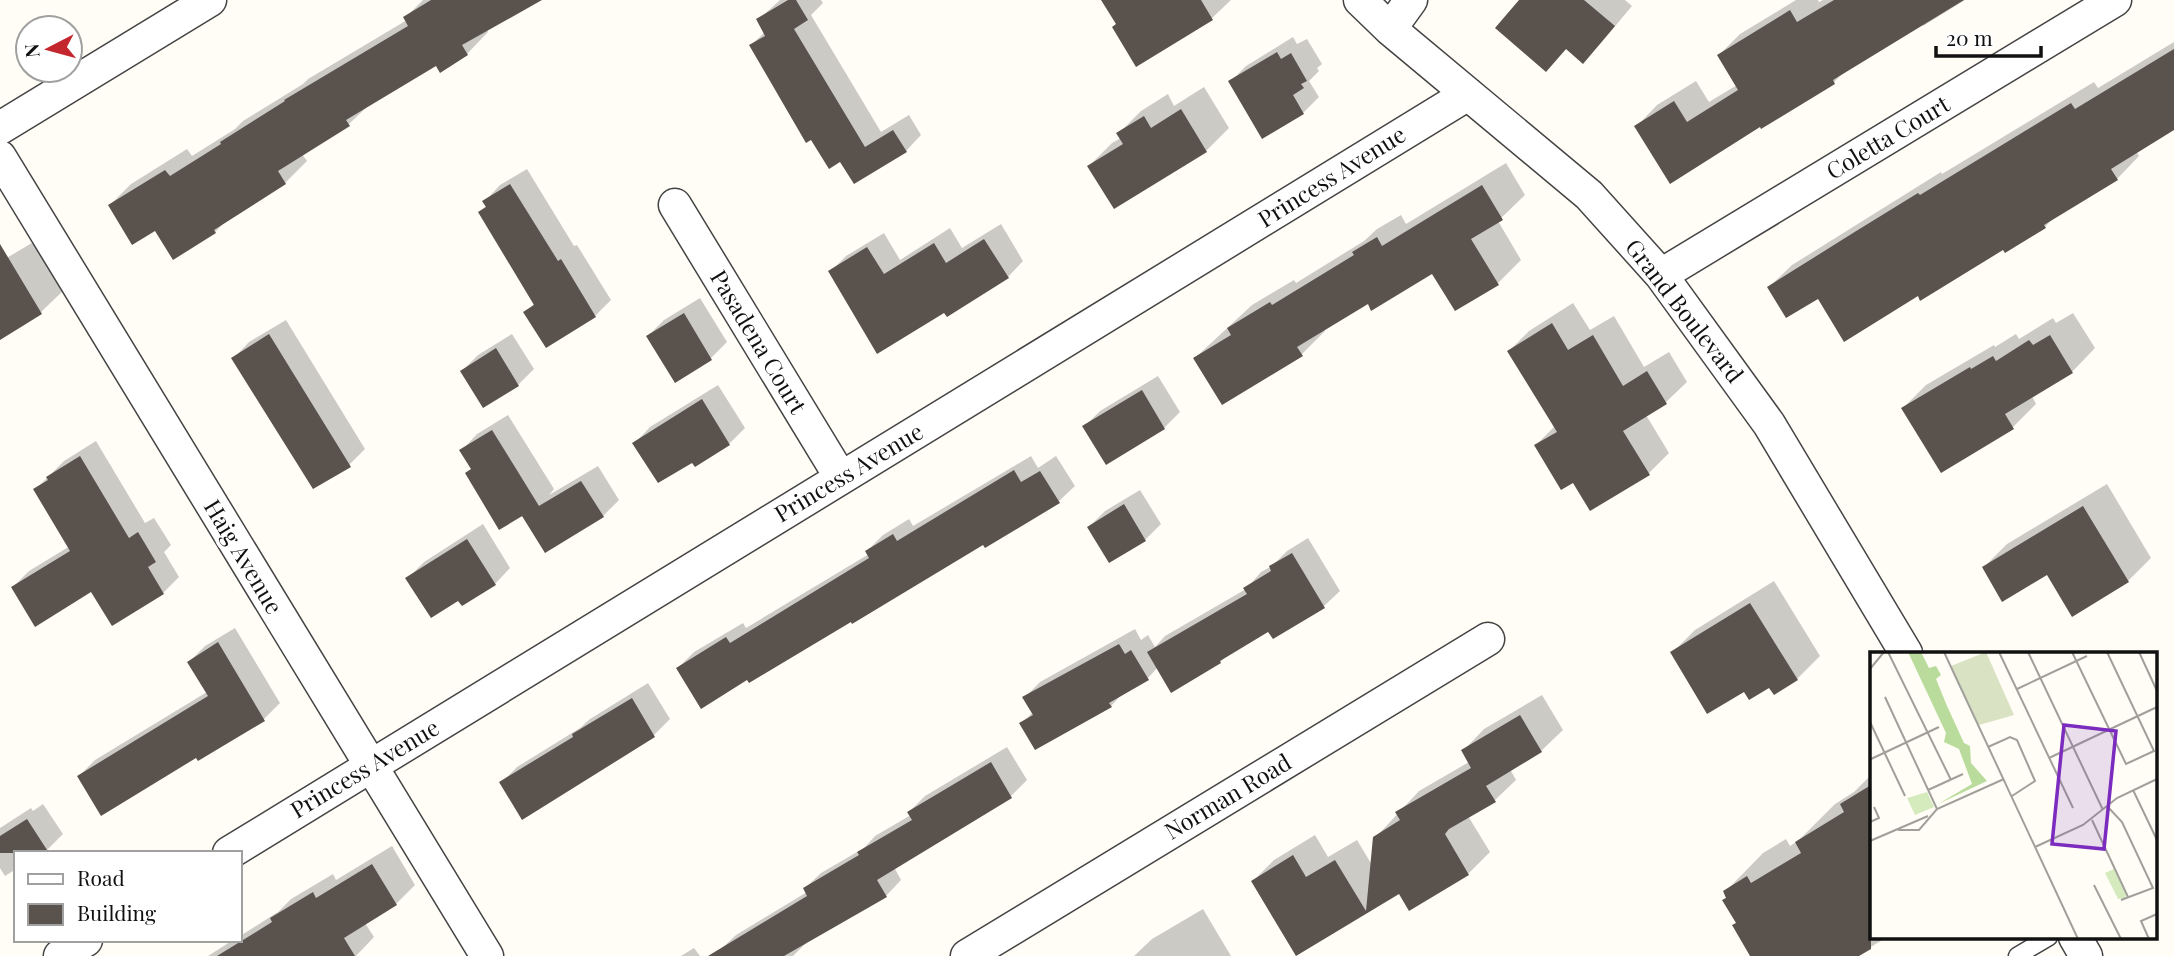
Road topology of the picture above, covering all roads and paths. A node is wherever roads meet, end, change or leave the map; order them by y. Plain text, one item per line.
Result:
1 (210, 0) edge
2 (1360, 0) edge
3 (1411, 0) edge
4 (2115, 0) edge
5 (1390, 29) junction
6 (1468, 94) junction
7 (0, 128) edge
8 (0, 158) edge
9 (675, 205) dead end
10 (1661, 275) junction
11 (841, 478) junction
12 (1488, 639) dead end
13 (1905, 652) edge
14 (371, 765) junction
15 (232, 851) edge
16 (2046, 939) edge
17 (2075, 939) edge
18 (83, 942) edge
19 (60, 956) edge
20 (487, 956) edge
21 (967, 956) edge
22 (2017, 956) edge
23 (2086, 956) edge

1 - 7 street
2 - 5 street, Grand Boulevard
3 - 5 street
4 - 10 street, Coletta Court
5 - 6 street, Grand Boulevard
6 - 10 street, Grand Boulevard
6 - 11 street, Princess Avenue
8 - 14 street, Haig Avenue
9 - 11 street, Pasadena Court
10 - 13 street, Grand Boulevard
11 - 14 street, Princess Avenue
12 - 21 street, Norman Road
14 - 15 street, Princess Avenue
14 - 20 street, Haig Avenue
16 - 22 lane
17 - 23 street
18 - 19 street

